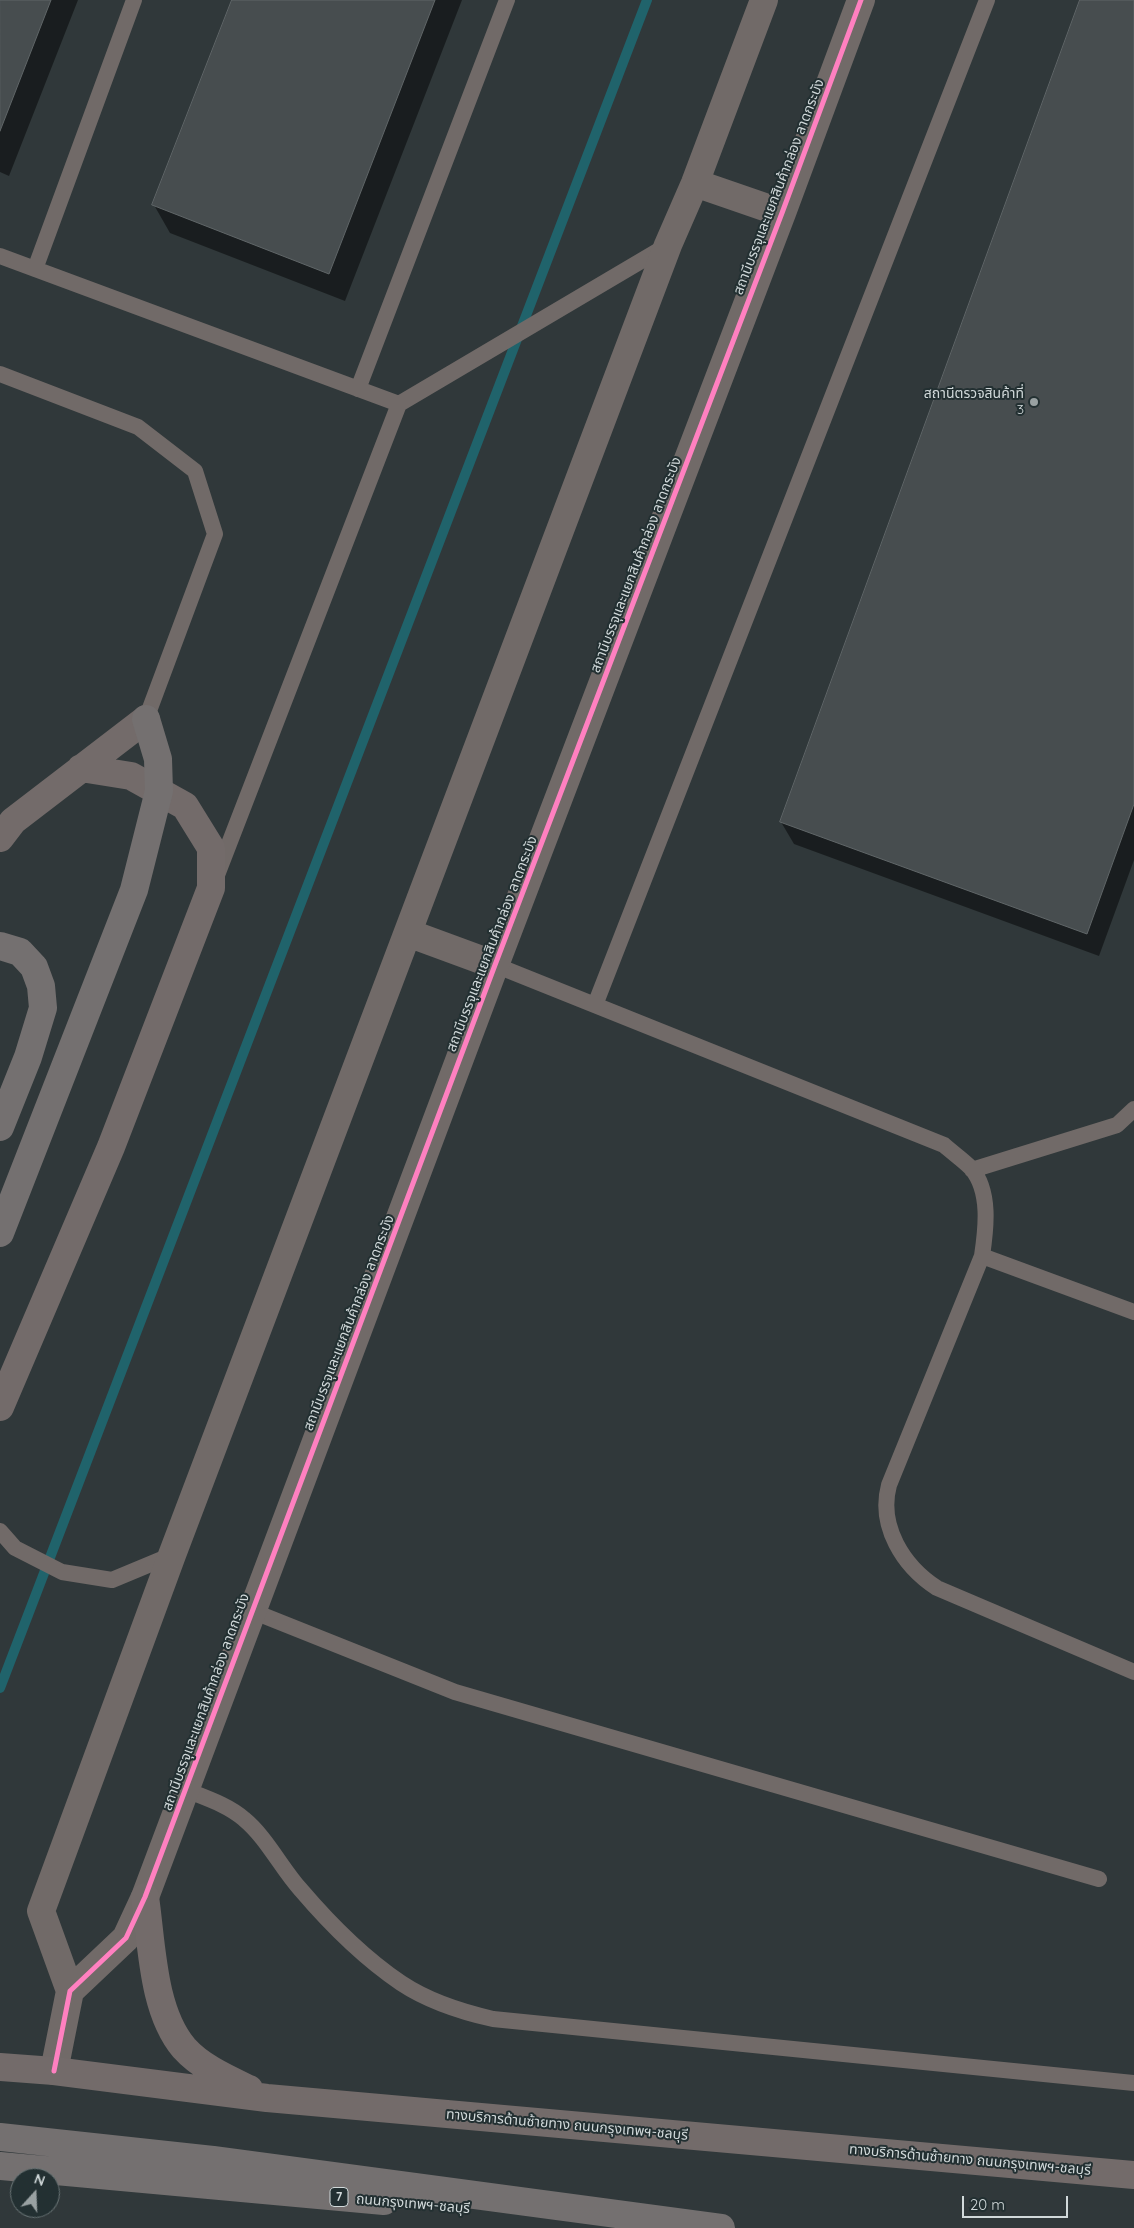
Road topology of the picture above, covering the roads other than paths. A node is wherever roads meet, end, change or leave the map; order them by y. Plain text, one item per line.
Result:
1 (134, 0) edge
2 (507, 0) edge
3 (764, 0) edge
4 (861, 0) edge
5 (987, 0) edge
6 (695, 183) junction
7 (782, 213) junction
8 (668, 245) junction
9 (0, 256) edge
10 (35, 269) junction
11 (0, 374) edge
12 (358, 389) junction
13 (399, 404) junction
14 (146, 719) junction
15 (81, 768) junction
16 (159, 790) junction
17 (0, 838) edge
18 (211, 888) junction
19 (408, 933) junction
20 (0, 946) edge
21 (496, 966) junction
22 (595, 1005) junction
23 (1134, 1109) edge
24 (0, 1127) edge
25 (972, 1170) junction
26 (0, 1233) edge
27 (982, 1256) junction
28 (1134, 1312) edge
29 (0, 1407) edge
30 (0, 1531) edge
31 (172, 1555) junction
32 (252, 1611) junction
33 (1134, 1672) edge
34 (186, 1790) junction
35 (1100, 1879) dead end
36 (145, 1896) junction
37 (70, 1991) junction
38 (0, 2067) edge
39 (54, 2071) junction
40 (1134, 2083) edge
41 (267, 2098) junction
42 (0, 2137) edge
43 (0, 2166) edge
44 (1134, 2175) edge
45 (677, 2228) edge
46 (721, 2228) edge

1 - 10 lane
2 - 12 lane
3 - 6 street
4 - 7 street, สถานีบรรจุและแยกสินค้ากล่อง ลาดกระบัง
5 - 22 lane
6 - 7 street
6 - 8 street
7 - 21 street, สถานีบรรจุและแยกสินค้ากล่อง ลาดกระบัง
8 - 13 lane
8 - 19 street
9 - 10 lane
10 - 12 lane
11 - 14 lane
12 - 13 lane
13 - 18 lane
14 - 15 main road
14 - 16 highway
15 - 16 main road
15 - 17 main road
16 - 18 main road
16 - 26 highway
18 - 29 main road
19 - 21 street
19 - 31 street
20 - 24 highway
21 - 22 lane
21 - 32 street, สถานีบรรจุและแยกสินค้ากล่อง ลาดกระบัง
22 - 25 lane
23 - 25 lane
25 - 27 lane
27 - 28 lane
27 - 33 lane
30 - 31 lane
31 - 37 street
32 - 34 street, สถานีบรรจุและแยกสินค้ากล่อง ลาดกระบัง
32 - 35 lane
34 - 36 street, สถานีบรรจุและแยกสินค้ากล่อง ลาดกระบัง
34 - 40 lane
36 - 37 street, สถานีบรรจุและแยกสินค้ากล่อง ลาดกระบัง
36 - 41 main road
37 - 39 street
38 - 39 main road, ทางบริการด้านซ้ายทาง ถนนกรุงเทพฯ-ชลบุรี
39 - 41 main road, ทางบริการด้านซ้ายทาง ถนนกรุงเทพฯ-ชลบุรี
41 - 44 main road, ทางบริการด้านซ้ายทาง ถนนกรุงเทพฯ-ชลบุรี
42 - 46 highway
43 - 45 highway, ถนนกรุงเทพฯ-ชลบุรี / 7

